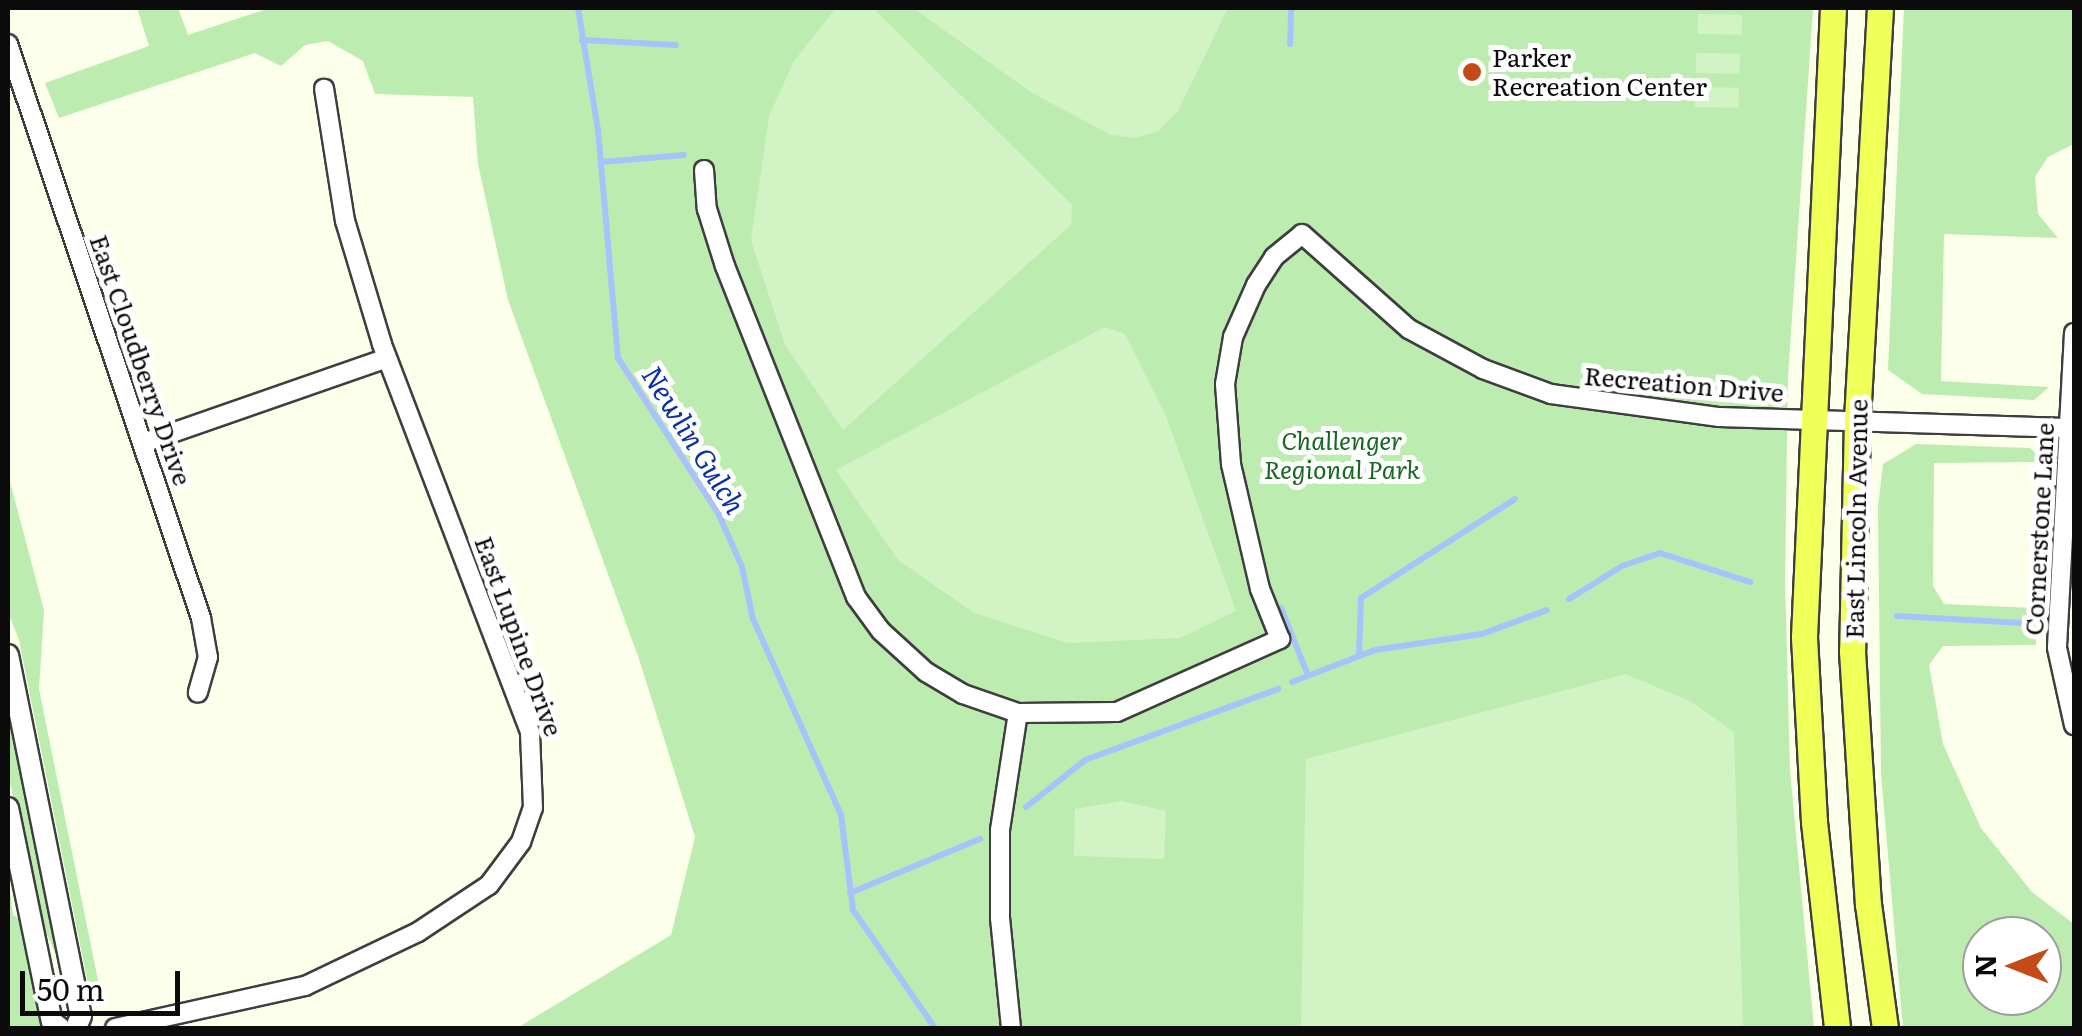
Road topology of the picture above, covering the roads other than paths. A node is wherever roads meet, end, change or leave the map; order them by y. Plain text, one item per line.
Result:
1 (1833, 8) edge
2 (1880, 8) edge
3 (8, 44) edge
4 (324, 88) dead end
5 (15, 91) edge
6 (704, 170) dead end
7 (2074, 333) edge
8 (388, 358) junction
9 (1812, 419) junction
10 (1857, 419) junction
11 (2072, 428) edge
12 (143, 443) junction
13 (8, 655) edge
14 (198, 693) dead end
15 (1018, 713) junction
16 (2074, 725) edge
17 (8, 808) edge
18 (60, 1028) edge
19 (76, 1028) edge
20 (114, 1028) edge
21 (1012, 1028) edge
22 (1837, 1028) edge
23 (1885, 1028) edge

1 - 9 main road, East Lincoln Avenue
2 - 10 main road, East Lincoln Avenue
3 - 5 street, East Cloudberry Drive
4 - 8 street, East Lupine Drive
5 - 12 street, East Cloudberry Drive
6 - 15 street
7 - 11 street, Cornerstone Lane
8 - 12 street
8 - 20 street, East Lupine Drive
9 - 10 street, Recreation Drive
9 - 15 street, Recreation Drive
9 - 22 main road, East Lincoln Avenue
10 - 11 street, Recreation Drive
10 - 23 main road, East Lincoln Avenue
11 - 16 street, Cornerstone Lane
12 - 14 street, East Cloudberry Drive
13 - 19 street
15 - 21 street
17 - 18 street

